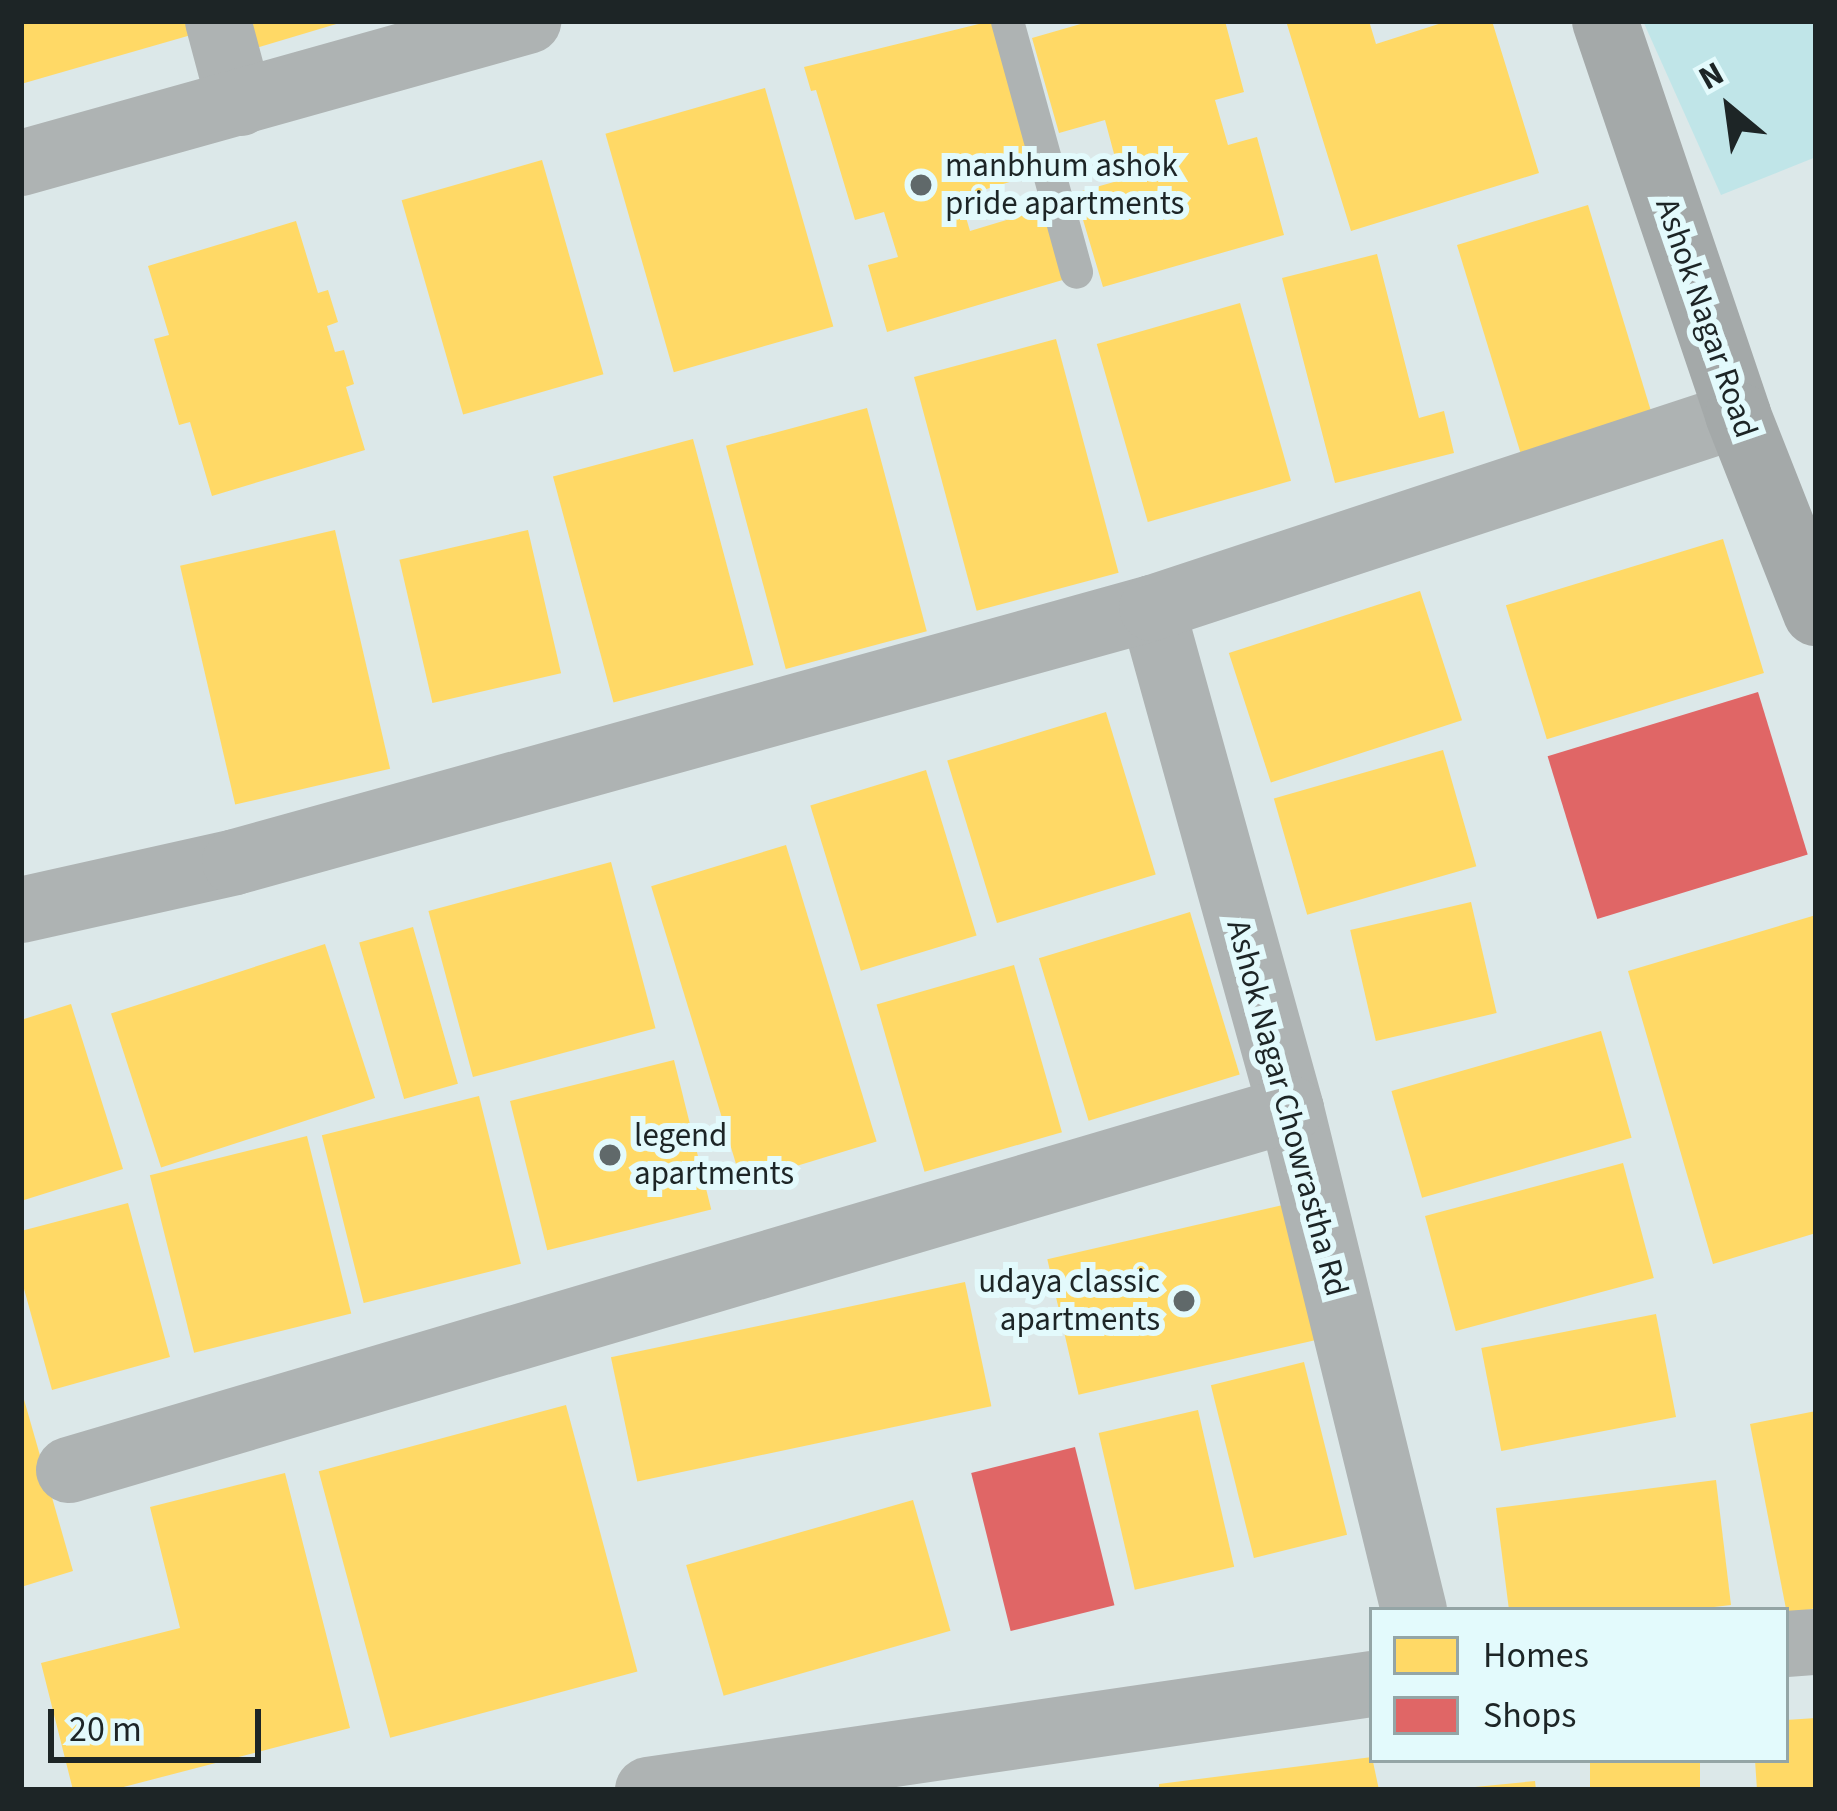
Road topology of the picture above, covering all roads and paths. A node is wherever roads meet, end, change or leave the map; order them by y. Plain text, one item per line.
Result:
1 (218, 21) edge
2 (528, 21) edge
3 (1007, 21) edge
4 (1605, 21) edge
5 (240, 103) junction
6 (21, 164) edge
7 (1076, 272) dead end
8 (1738, 415) junction
9 (1152, 608) junction
10 (1816, 613) edge
11 (21, 910) edge
12 (1291, 1109) junction
13 (69, 1470) dead end
14 (1413, 1607) edge
15 (1369, 1684) edge
16 (648, 1790) edge

1 - 5 street
2 - 5 street
3 - 7 lane
4 - 8 main road, Ashok Nagar Road
5 - 6 street
8 - 9 street
8 - 10 main road, Ashok Nagar Road
9 - 11 street
9 - 12 street, Ashok Nagar Chowrastha Rd
12 - 13 street
12 - 14 street, Ashok Nagar Chowrastha Rd
15 - 16 street

